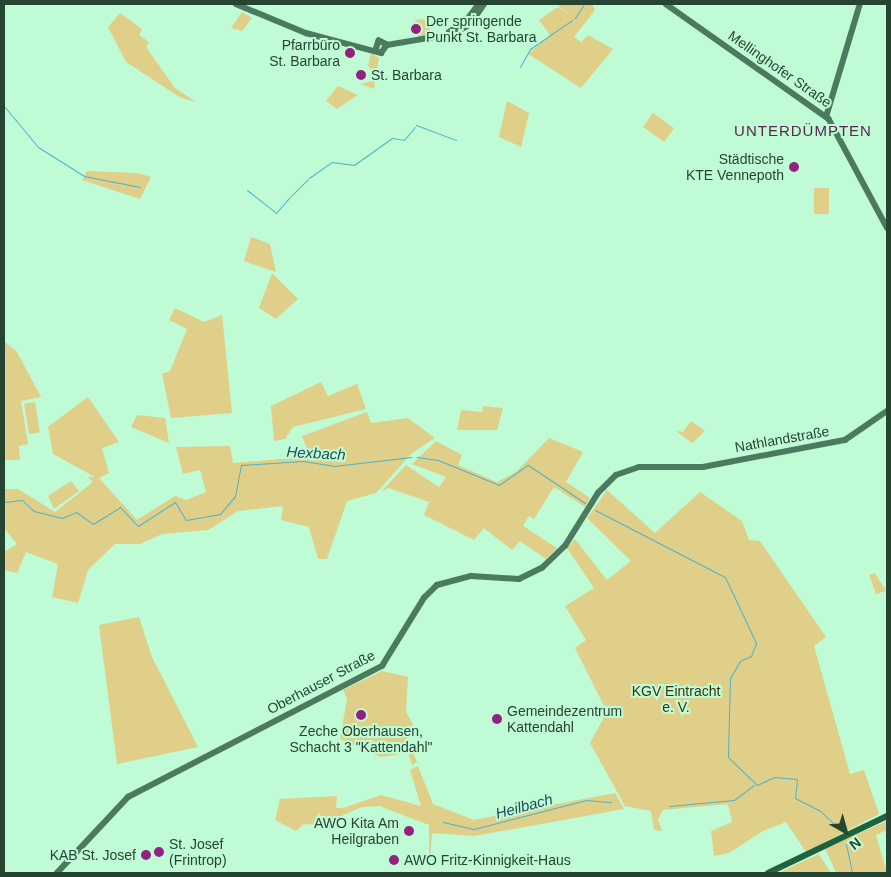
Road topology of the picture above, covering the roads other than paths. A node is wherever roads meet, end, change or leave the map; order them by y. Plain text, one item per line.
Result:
1 (236, 4) edge
2 (479, 4) edge
3 (484, 4) edge
4 (666, 4) edge
5 (860, 4) edge
6 (443, 36) junction
7 (387, 47) junction
8 (376, 48) junction
9 (826, 117) junction
10 (887, 228) edge
11 (887, 411) edge
12 (673, 469) joint
13 (887, 816) edge
14 (57, 873) edge
15 (768, 873) edge

1 - 8 street
2 - 6 street
3 - 6 street
4 - 9 street, Mellinghofer Straße
5 - 9 street
6 - 7 street
7 - 8 street
7 - 8 street
9 - 10 street, Mellinghofer Straße
11 - 12 street, Nathlandstraße
12 - 14 street, Oberhauser Straße
13 - 15 main road

